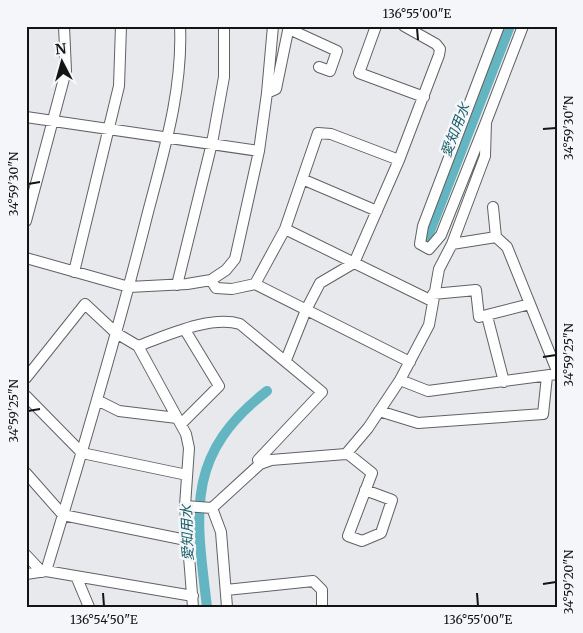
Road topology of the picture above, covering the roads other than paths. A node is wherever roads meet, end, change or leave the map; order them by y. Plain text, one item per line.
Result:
1 (64, 26) edge
2 (121, 26) edge
3 (180, 26) edge
4 (224, 26) edge
5 (273, 26) edge
6 (376, 26) edge
7 (404, 26) edge
8 (500, 26) edge
9 (524, 26) edge
10 (289, 28) edge
11 (318, 67) dead end
12 (267, 93) junction
13 (424, 97) junction
14 (26, 117) edge
15 (52, 121) junction
16 (486, 122) junction
17 (108, 129) junction
18 (167, 137) junction
19 (212, 143) junction
20 (259, 150) junction
21 (399, 160) junction
22 (302, 179) junction
23 (493, 207) dead end
24 (377, 211) junction
25 (26, 221) edge
26 (285, 229) junction
27 (496, 236) junction
28 (452, 244) junction
29 (26, 258) edge
30 (354, 263) junction
31 (74, 272) junction
32 (211, 280) junction
33 (255, 284) junction
34 (177, 285) junction
35 (129, 287) junction
36 (433, 298) junction
37 (530, 304) junction
38 (306, 310) junction
39 (487, 316) junction
40 (184, 330) junction
41 (116, 332) junction
42 (138, 346) junction
43 (286, 360) junction
44 (410, 362) junction
45 (553, 374) edge
46 (26, 378) edge
47 (400, 380) junction
48 (504, 382) junction
49 (26, 396) edge
50 (97, 400) junction
51 (379, 411) junction
52 (179, 421) junction
53 (82, 453) junction
54 (348, 453) junction
55 (260, 464) junction
56 (26, 474) edge
57 (187, 475) junction
58 (365, 490) junction
59 (189, 507) junction
60 (210, 508) junction
61 (63, 515) junction
62 (186, 540) junction
63 (26, 555) edge
64 (44, 571) junction
65 (26, 574) edge
66 (76, 576) junction
67 (226, 590) junction
68 (192, 603) edge
69 (89, 607) edge
70 (227, 607) edge
71 (322, 607) edge

1 - 15 street
2 - 17 street
3 - 18 street
4 - 19 street
5 - 12 street
6 - 13 street
7 - 13 street
8 - 16 street
9 - 16 street
10 - 11 street
10 - 12 street
12 - 20 street
13 - 21 street
14 - 15 street
15 - 17 street
15 - 25 street
16 - 28 street
17 - 18 street
17 - 31 street
18 - 19 street
18 - 35 street
19 - 20 street
19 - 34 street
20 - 32 street
21 - 22 street
21 - 24 street
22 - 24 street
22 - 26 street
23 - 27 street
24 - 30 street
26 - 30 street
26 - 33 street
27 - 28 street
27 - 37 street
28 - 36 street
29 - 31 street
30 - 36 street
30 - 38 street
31 - 35 street
32 - 33 street
32 - 34 street
33 - 38 street
34 - 35 street
35 - 41 street
36 - 39 street
36 - 44 street
37 - 39 street
37 - 45 street
38 - 43 street
38 - 44 street
39 - 48 street
40 - 42 street
40 - 43 street
40 - 52 street
41 - 42 street
41 - 46 street
41 - 50 street
42 - 52 street
43 - 55 street
44 - 47 street
45 - 48 street
45 - 51 street
47 - 48 street
47 - 51 street
49 - 53 street
50 - 52 street
50 - 53 street
51 - 54 street
52 - 57 street
53 - 57 street
53 - 61 street
54 - 55 street
54 - 58 street
55 - 60 street
56 - 61 street
57 - 59 street
58 - 58 street
59 - 60 street
59 - 62 street
60 - 67 street
61 - 62 street
61 - 64 street
62 - 68 street
63 - 64 street
64 - 65 street
64 - 66 street
66 - 68 street
66 - 69 street
67 - 70 street
67 - 71 street

